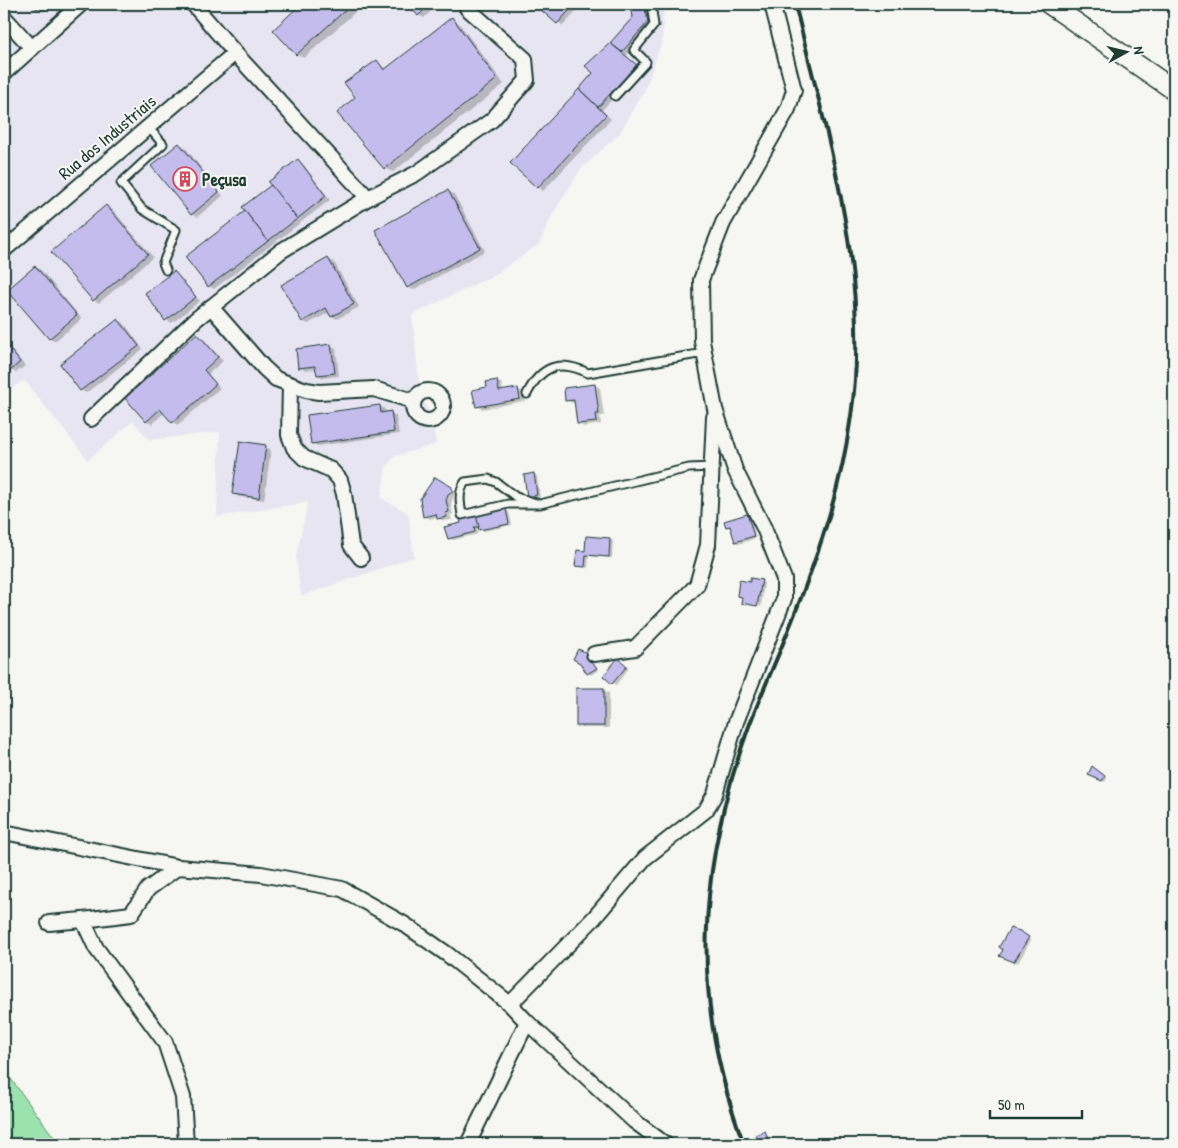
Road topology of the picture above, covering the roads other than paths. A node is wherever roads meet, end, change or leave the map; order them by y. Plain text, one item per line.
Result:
1 (81, 4) edge
2 (193, 4) edge
3 (467, 4) edge
4 (651, 4) edge
5 (772, 4) edge
6 (1048, 4) edge
7 (4, 17) edge
8 (32, 48) junction
9 (235, 53) junction
10 (4, 73) edge
11 (1170, 88) edge
12 (615, 96) dead end
13 (148, 127) junction
14 (368, 198) junction
15 (4, 250) edge
16 (166, 270) dead end
17 (211, 307) junction
18 (704, 353) junction
19 (290, 385) junction
20 (527, 394) dead end
21 (414, 401) dead end
22 (715, 409) junction
23 (91, 419) dead end
24 (712, 468) junction
25 (540, 504) junction
26 (361, 558) dead end
27 (594, 654) dead end
28 (4, 832) edge
29 (178, 867) junction
30 (83, 920) junction
31 (49, 923) dead end
32 (510, 1004) junction
33 (527, 1022) junction
34 (186, 1144) edge
35 (468, 1144) edge
36 (665, 1144) edge

1 - 8 street
2 - 9 street
3 - 14 street
4 - 12 lane
5 - 18 street
6 - 11 main road
7 - 8 street
8 - 10 street
9 - 13 street, Rua dos Industriais
9 - 14 street
13 - 15 street, Rua dos Industriais
13 - 16 lane
14 - 17 street
17 - 19 street
17 - 23 street
18 - 20 lane
18 - 22 street
19 - 21 street
19 - 26 street
22 - 24 street
22 - 32 street
24 - 25 lane
24 - 27 street
25 - 25 lane
28 - 29 street
29 - 30 street
29 - 32 street
30 - 31 street
30 - 34 street
32 - 33 street
33 - 35 street
33 - 36 street

